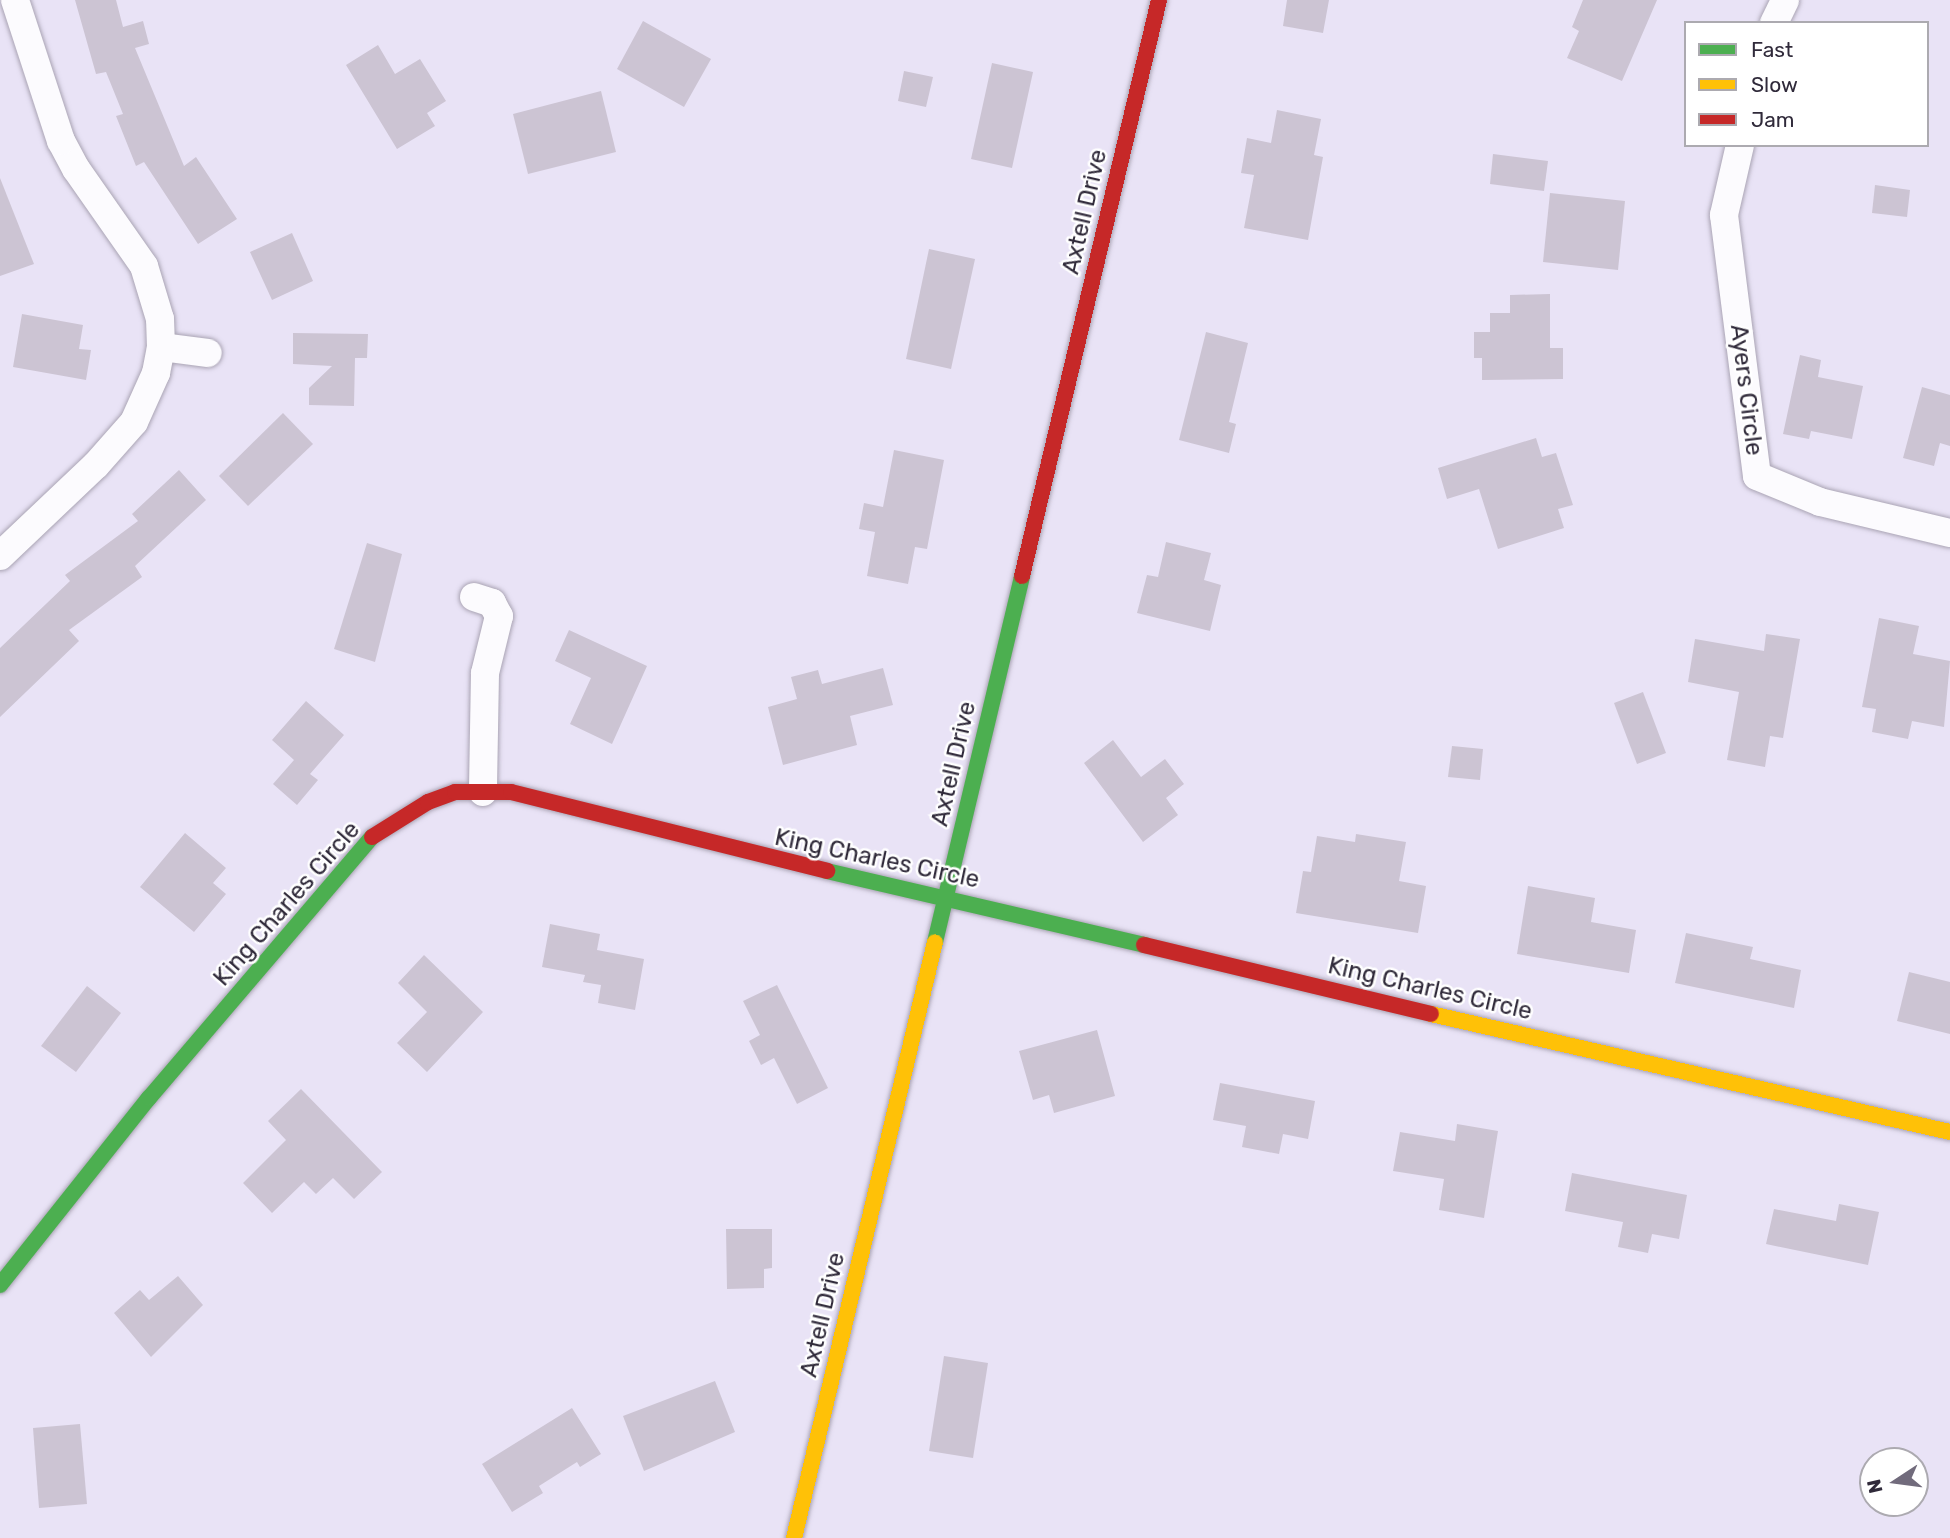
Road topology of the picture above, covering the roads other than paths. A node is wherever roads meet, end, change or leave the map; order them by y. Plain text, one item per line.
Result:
1 (15, 0) edge
2 (1159, 0) edge
3 (1785, 0) edge
4 (1775, 21) edge
5 (1740, 147) edge
6 (161, 347) junction
7 (208, 353) dead end
8 (1950, 533) edge
9 (0, 556) edge
10 (474, 597) dead end
11 (483, 792) junction
12 (946, 897) junction
13 (1950, 1132) edge
14 (0, 1285) edge
15 (794, 1538) edge

1 - 6 street
2 - 12 street, Axtell Drive
3 - 4 street
5 - 8 street, Ayers Circle
6 - 7 street
6 - 9 street
10 - 11 street
11 - 12 street, King Charles Circle
11 - 14 street, King Charles Circle
12 - 13 street, King Charles Circle
12 - 15 street, Axtell Drive

